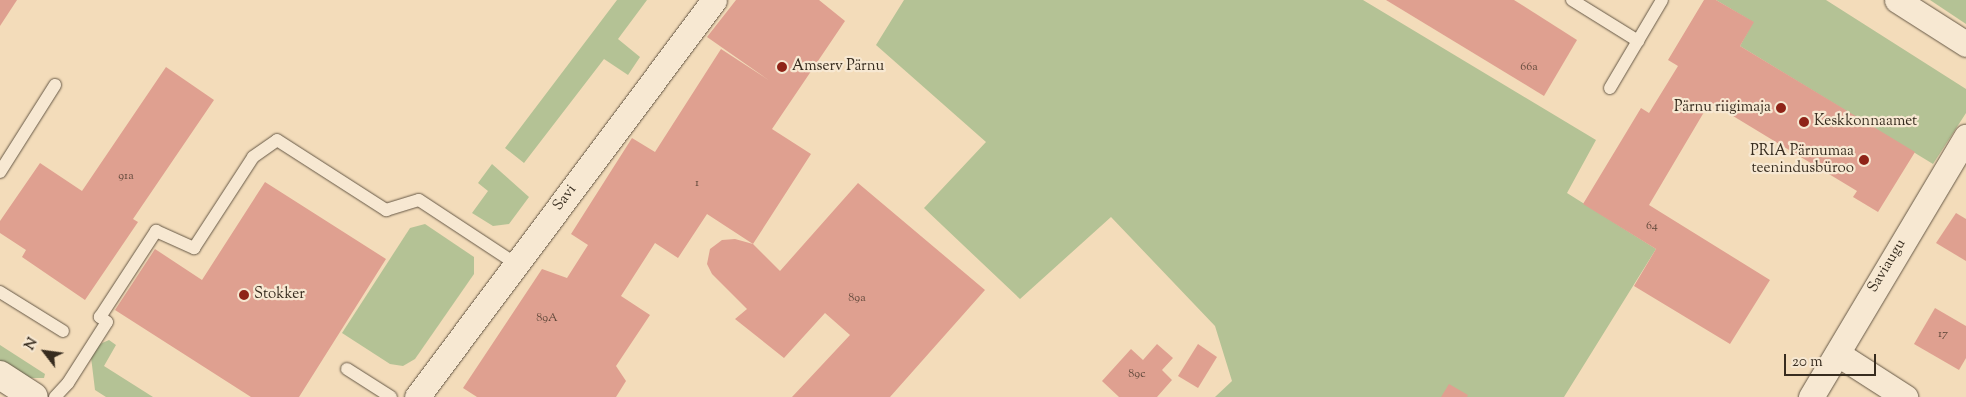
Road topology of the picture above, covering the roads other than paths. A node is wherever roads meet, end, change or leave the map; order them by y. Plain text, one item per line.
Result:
1 (714, 0) edge
2 (1572, 0) edge
3 (1662, 0) edge
4 (1897, 0) edge
5 (1638, 41) junction
6 (1966, 44) edge
7 (55, 84) dead end
8 (1610, 88) dead end
9 (1966, 137) edge
10 (0, 172) edge
11 (516, 264) junction
12 (0, 292) edge
13 (63, 331) dead end
14 (1838, 354) junction
15 (346, 369) dead end
16 (0, 374) edge
17 (34, 397) edge
18 (55, 397) edge
19 (391, 397) edge
20 (417, 397) edge
21 (1810, 397) edge
22 (1904, 397) edge

1 - 11 street, Savi
2 - 5 lane
3 - 5 lane
4 - 6 street
5 - 8 lane
7 - 10 lane
9 - 14 street, Saviaugu
11 - 18 lane
11 - 20 street, Savi
12 - 13 lane
14 - 21 street, Saviaugu
14 - 22 street
15 - 19 lane
16 - 17 main road

